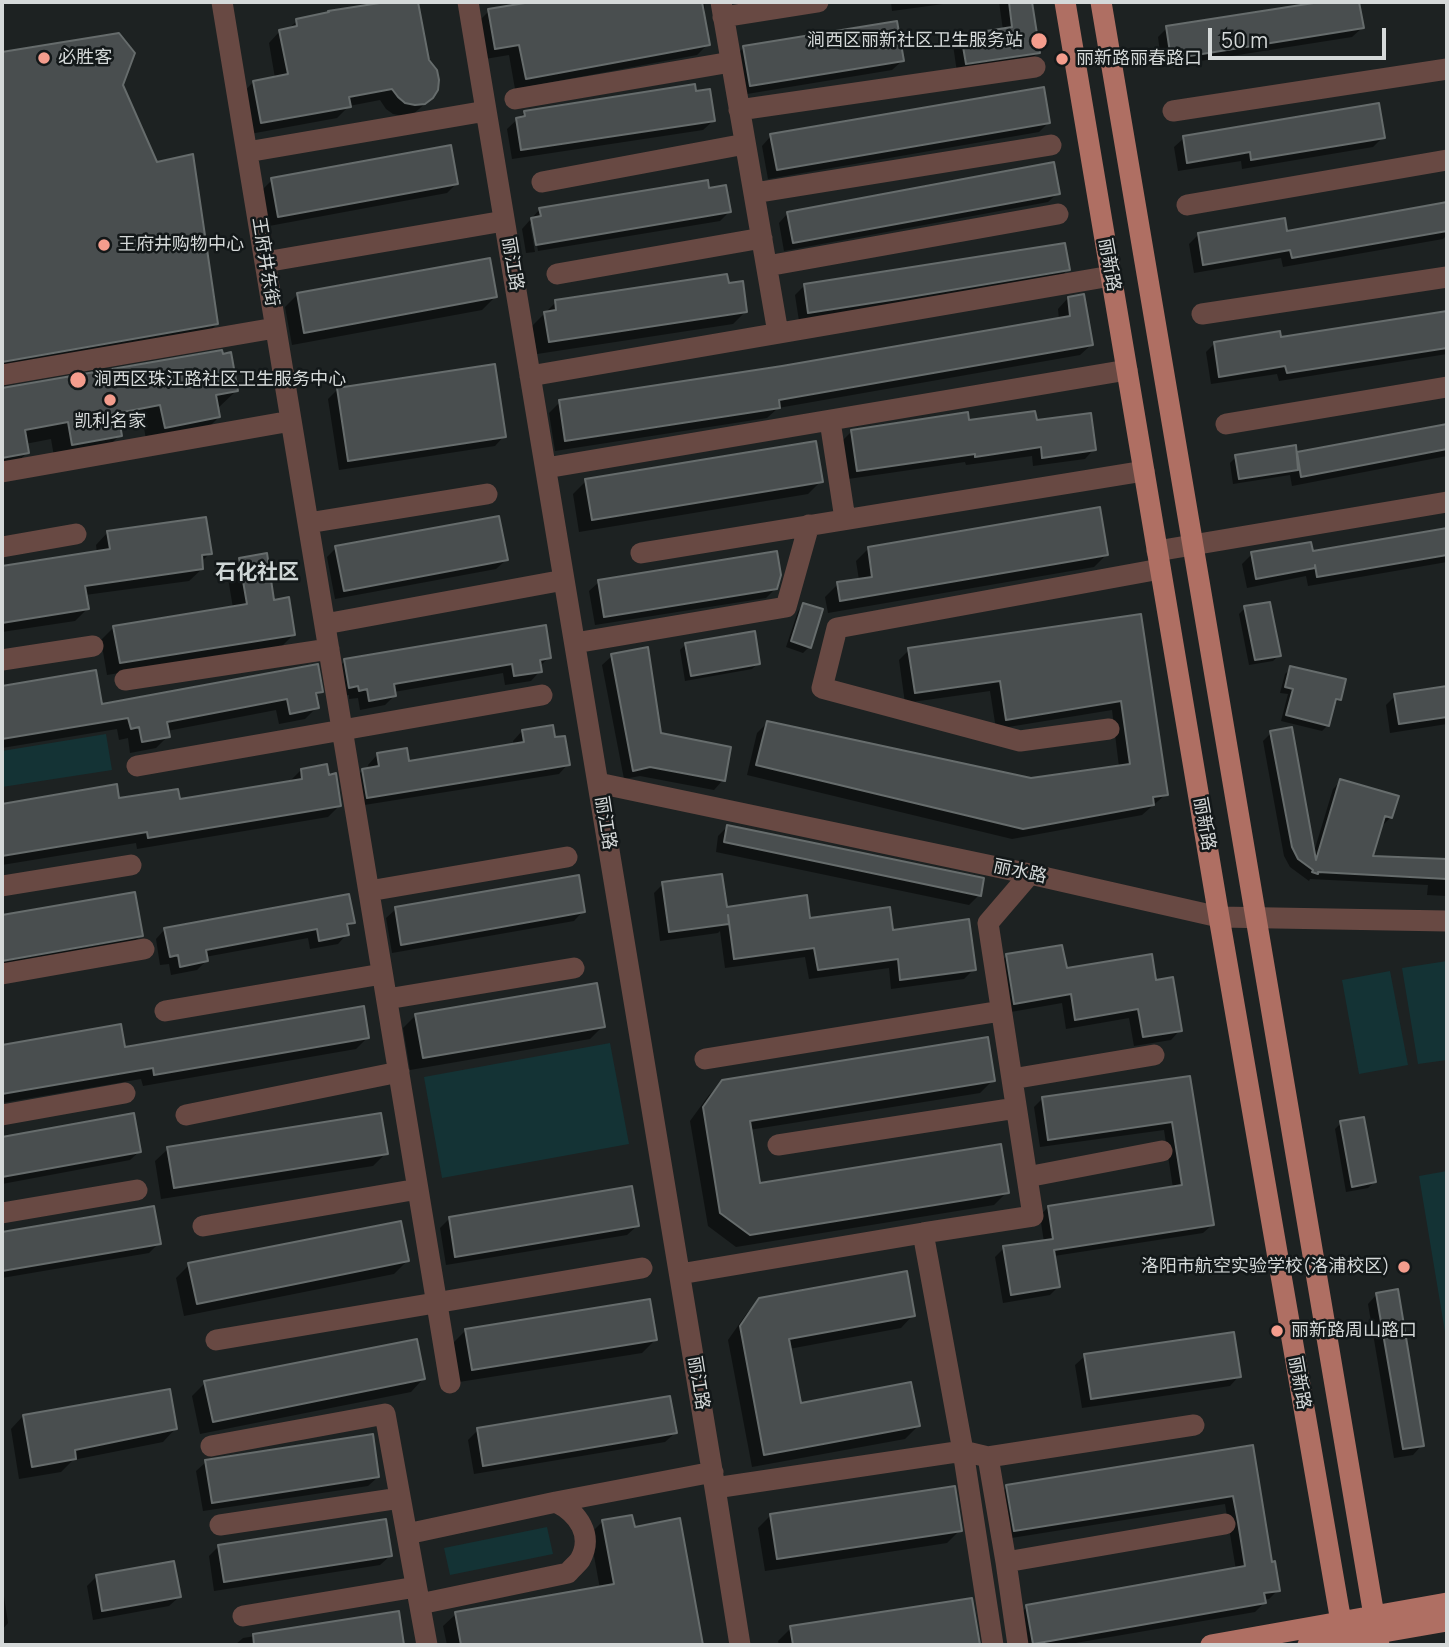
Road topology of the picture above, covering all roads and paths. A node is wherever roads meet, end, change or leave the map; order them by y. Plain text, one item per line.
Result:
1 (222, 2) edge
2 (468, 2) edge
3 (818, 2) edge
4 (1065, 2) edge
5 (1101, 2) edge
6 (722, 9) edge
7 (731, 62) junction
8 (1035, 67) dead end
9 (1447, 69) edge
10 (514, 99) dead end
11 (739, 110) junction
12 (486, 111) junction
13 (1173, 111) dead end
14 (745, 144) junction
15 (1051, 145) dead end
16 (247, 152) junction
17 (1447, 160) edge
18 (542, 182) dead end
19 (754, 193) junction
20 (1187, 205) dead end
21 (1058, 214) dead end
22 (504, 221) junction
23 (762, 238) junction
24 (265, 262) junction
25 (767, 266) junction
26 (557, 274) dead end
27 (1111, 275) junction
28 (1447, 277) edge
29 (1202, 314) dead end
30 (275, 328) junction
31 (778, 333) junction
32 (1127, 370) junction
33 (2, 375) edge
34 (530, 376) junction
35 (1447, 387) edge
36 (291, 421) junction
37 (830, 421) junction
38 (1226, 424) dead end
39 (546, 468) junction
40 (1144, 471) junction
41 (2, 472) edge
42 (486, 494) dead end
43 (1447, 502) edge
44 (845, 519) junction
45 (308, 523) junction
46 (809, 525) junction
47 (76, 534) dead end
48 (1192, 544) junction
49 (2, 547) edge
50 (641, 553) dead end
51 (1159, 560) junction
52 (564, 580) junction
53 (325, 624) junction
54 (575, 643) junction
55 (93, 646) dead end
56 (329, 649) junction
57 (2, 660) edge
58 (125, 680) dead end
59 (542, 695) dead end
60 (342, 729) junction
61 (1109, 729) dead end
62 (137, 766) dead end
63 (598, 783) junction
64 (567, 857) dead end
65 (131, 865) dead end
66 (1030, 874) junction
67 (2, 886) edge
68 (369, 891) junction
69 (1219, 917) junction
70 (1255, 918) junction
71 (1447, 921) edge
72 (144, 949) dead end
73 (574, 968) dead end
74 (2, 974) edge
75 (382, 974) junction
76 (387, 999) junction
77 (165, 1011) dead end
78 (1001, 1011) junction
79 (1154, 1055) dead end
80 (705, 1059) dead end
81 (399, 1072) junction
82 (1012, 1079) junction
83 (125, 1093) dead end
84 (1016, 1108) junction
85 (2, 1115) edge
86 (186, 1115) dead end
87 (778, 1145) dead end
88 (1162, 1151) dead end
89 (1027, 1177) junction
90 (418, 1189) junction
91 (137, 1190) dead end
92 (2, 1213) edge
93 (203, 1226) dead end
94 (923, 1233) junction
95 (642, 1268) dead end
96 (680, 1274) junction
97 (437, 1303) junction
98 (216, 1340) dead end
99 (450, 1383) dead end
100 (1194, 1425) dead end
101 (211, 1446) dead end
102 (963, 1451) junction
103 (988, 1457) junction
104 (714, 1480) junction
105 (400, 1498) junction
106 (556, 1502) junction
107 (1225, 1524) dead end
108 (220, 1525) dead end
109 (407, 1534) junction
110 (1006, 1562) junction
111 (418, 1595) junction
112 (1447, 1603) edge
113 (243, 1616) dead end
114 (1373, 1617) junction
115 (1447, 1621) edge
116 (1340, 1623) junction
117 (427, 1645) edge
118 (740, 1645) edge
119 (993, 1645) edge
120 (1018, 1645) edge
121 (1211, 1645) edge
122 (1308, 1645) edge
123 (1347, 1645) edge
124 (1379, 1645) edge

1 - 16 street, 王府井东街
2 - 12 street, 丽江路
3 - 6 street
4 - 27 main road, 丽新路
5 - 48 main road, 丽新路
6 - 7 street
7 - 10 street
7 - 11 street
8 - 11 street
9 - 13 street
11 - 14 street
12 - 16 street
12 - 22 street, 丽江路
14 - 18 street
14 - 19 street
15 - 19 street
16 - 24 street, 王府井东街
17 - 20 street
19 - 23 street
21 - 25 street
22 - 24 street
22 - 34 street, 丽江路
23 - 25 street
23 - 26 street
24 - 30 street, 王府井东街
25 - 31 street
27 - 31 street
27 - 32 main road, 丽新路
28 - 29 street
30 - 33 street
30 - 36 street, 王府井东街
31 - 34 street
32 - 37 street
32 - 40 main road, 丽新路
34 - 39 street, 丽江路
35 - 38 street
36 - 41 street
36 - 45 street, 王府井东街
37 - 39 street
37 - 44 street
39 - 52 street, 丽江路
40 - 44 street
40 - 51 main road, 丽新路
42 - 45 street
43 - 48 street
44 - 46 street
45 - 53 street, 王府井东街
46 - 50 street
46 - 54 street
47 - 49 street
48 - 51 street
48 - 70 main road, 丽新路
51 - 61 street
51 - 69 main road, 丽新路
52 - 53 street
52 - 54 street, 丽江路
53 - 56 street, 王府井东街
54 - 63 street, 丽江路
55 - 57 street
56 - 58 street
56 - 60 street, 王府井东街
59 - 60 street
60 - 62 street
60 - 68 street, 王府井东街
63 - 66 street, 丽水路
63 - 96 street, 丽江路
64 - 68 street
65 - 67 street
66 - 69 street, 丽水路
66 - 78 street
68 - 75 street, 王府井东街
69 - 70 street, 丽水路
69 - 116 main road, 丽新路
70 - 71 street, 丽水路
70 - 114 main road, 丽新路
72 - 74 street
73 - 76 street
75 - 76 street, 王府井东街
75 - 77 street
76 - 81 street, 王府井东街
78 - 80 street
78 - 82 street
79 - 82 street
81 - 86 street
81 - 90 street, 王府井东街
82 - 84 street
83 - 85 street
84 - 87 street
84 - 89 street
88 - 89 street
89 - 94 street
90 - 93 street
90 - 97 street, 王府井东街
91 - 92 street
94 - 96 street
94 - 102 street
95 - 97 street
96 - 104 street, 丽江路
97 - 98 street
97 - 99 street, 王府井东街
100 - 103 street
101 - 105 street
102 - 103 street
102 - 104 street
102 - 119 street
103 - 110 street
104 - 106 street
104 - 118 street, 丽江路
105 - 108 street
105 - 109 street
106 - 109 street
106 - 111 street
107 - 110 street
109 - 111 street
110 - 120 street
111 - 113 street
111 - 117 street
112 - 114 main road
114 - 116 main road
114 - 123 main road
114 - 124 main road, 丽新路
115 - 122 main road
116 - 121 main road
116 - 123 main road, 丽新路

